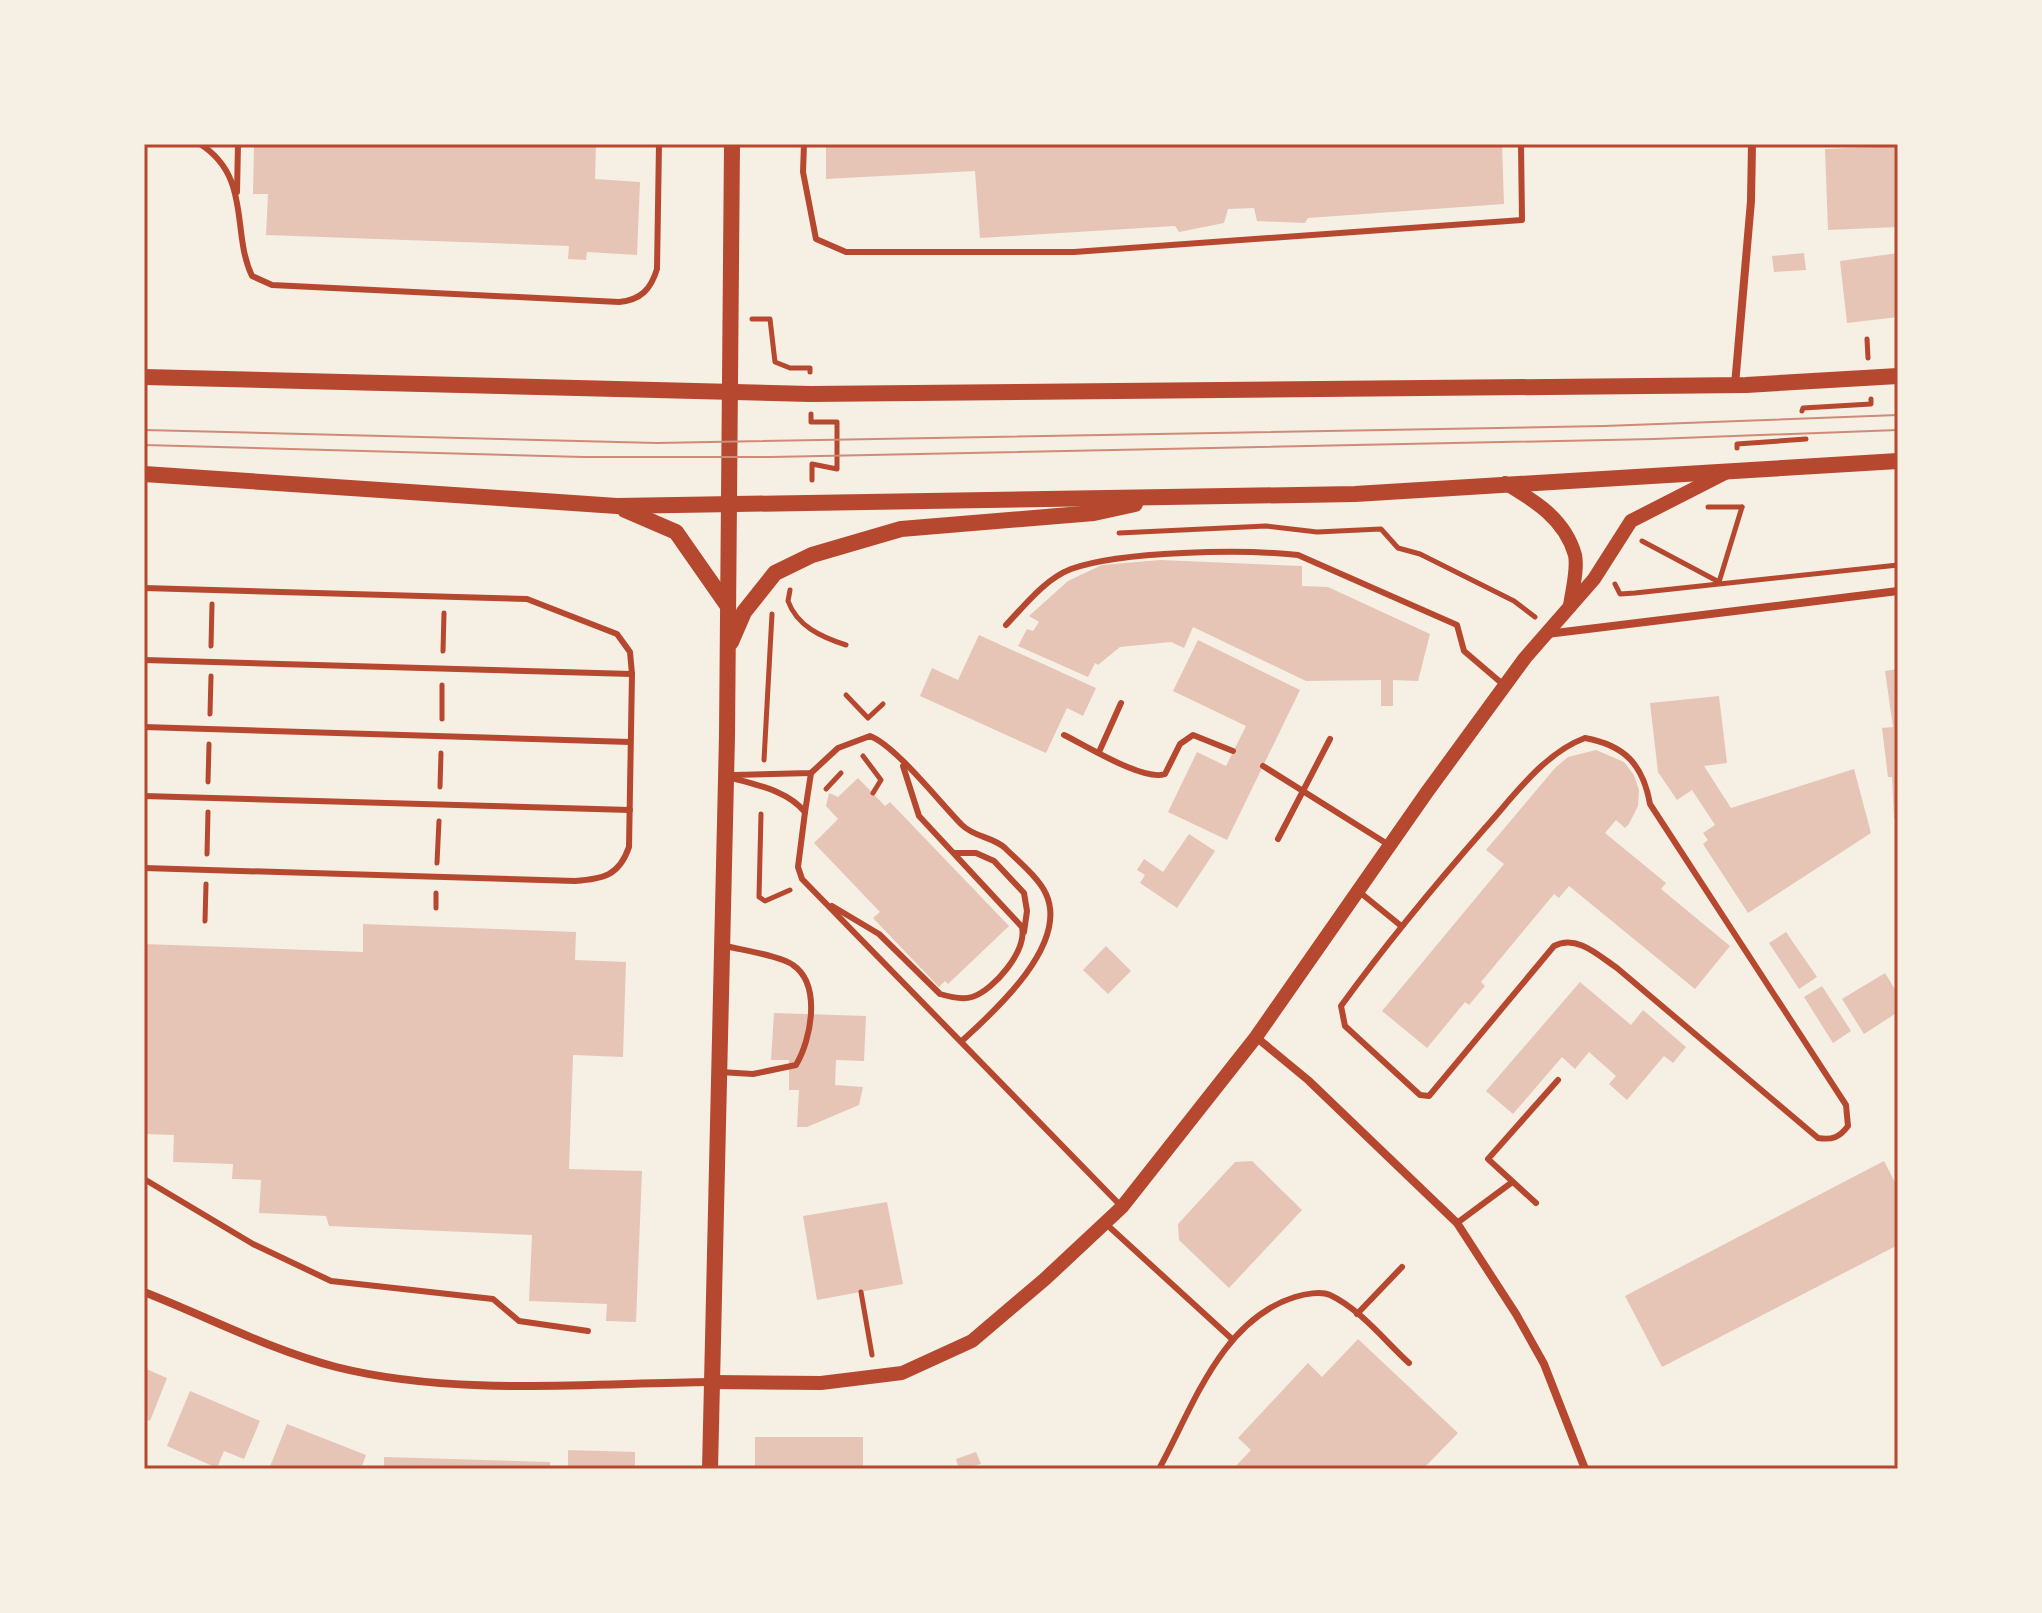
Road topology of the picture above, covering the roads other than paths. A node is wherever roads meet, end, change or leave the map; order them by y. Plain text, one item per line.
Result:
1 (200, 144) edge
2 (238, 144) edge
3 (659, 144) edge
4 (732, 144) edge
5 (804, 144) edge
6 (1521, 144) edge
7 (1752, 144) edge
8 (237, 193) junction
9 (1898, 376) edge
10 (144, 377) edge
11 (1735, 385) junction
12 (730, 392) junction
13 (1898, 461) edge
14 (1729, 471) junction
15 (144, 474) edge
16 (1504, 483) junction
17 (1168, 497) junction
18 (729, 504) junction
19 (617, 506) junction
20 (144, 588) edge
21 (1898, 591) edge
22 (728, 606) junction
23 (1570, 607) junction
24 (1006, 625) dead end
25 (1547, 634) junction
26 (727, 651) junction
27 (144, 660) edge
28 (632, 674) junction
29 (1505, 686) junction
30 (1121, 703) dead end
31 (144, 727) edge
32 (1064, 735) dead end
33 (1330, 739) dead end
34 (630, 742) junction
35 (1233, 751) dead end
36 (1099, 752) junction
37 (902, 763) junction
38 (1263, 766) dead end
39 (811, 773) junction
40 (726, 776) junction
41 (1303, 791) junction
42 (144, 796) edge
43 (630, 810) junction
44 (805, 812) junction
45 (1278, 839) dead end
46 (1389, 845) junction
47 (955, 853) junction
48 (144, 868) edge
49 (1357, 890) junction
50 (825, 902) junction
51 (1400, 925) junction
52 (1023, 934) junction
53 (722, 945) junction
54 (1256, 1037) junction
55 (963, 1040) junction
56 (719, 1072) junction
57 (1558, 1080) dead end
58 (144, 1179) edge
59 (1511, 1183) junction
60 (1536, 1203) dead end
61 (1122, 1207) junction
62 (1105, 1223) junction
63 (1457, 1223) junction
64 (1402, 1267) dead end
65 (144, 1292) edge
66 (1357, 1314) junction
67 (588, 1331) dead end
68 (1232, 1339) junction
69 (1409, 1363) dead end
70 (712, 1382) junction
71 (710, 1469) edge
72 (1159, 1469) edge
73 (1585, 1469) edge

1 - 8 lane
2 - 8 lane
3 - 8 lane
4 - 12 main road
5 - 6 lane
7 - 11 street
9 - 11 main road
10 - 12 main road
11 - 12 main road
12 - 18 main road
13 - 14 main road
14 - 16 main road
14 - 23 street
15 - 19 main road
16 - 17 main road
16 - 23 street
17 - 18 main road
17 - 26 main road
18 - 19 main road
18 - 22 main road
19 - 22 main road
20 - 28 lane
21 - 25 street
22 - 26 main road
23 - 25 street
24 - 29 lane
25 - 29 street
26 - 40 main road
27 - 28 lane
28 - 34 lane
29 - 46 street
30 - 36 lane
31 - 34 lane
32 - 36 lane
33 - 41 lane
34 - 43 lane
35 - 36 lane
37 - 39 lane
37 - 47 lane
37 - 55 lane
38 - 41 lane
39 - 40 lane
39 - 44 lane
40 - 44 lane
40 - 53 main road
41 - 45 lane
41 - 46 lane
42 - 43 lane
43 - 48 lane
44 - 50 lane
46 - 49 street
47 - 52 lane
47 - 52 lane
49 - 51 lane
49 - 54 street
50 - 52 lane
50 - 55 lane
51 - 51 lane
53 - 56 main road
53 - 56 lane
54 - 61 street
54 - 63 street
55 - 61 lane
56 - 70 main road
57 - 59 lane
58 - 67 lane
59 - 60 lane
59 - 63 lane
61 - 62 street
62 - 68 lane
62 - 70 street
63 - 73 street
64 - 66 lane
65 - 70 street
66 - 68 lane
66 - 69 lane
68 - 72 lane
70 - 71 main road

